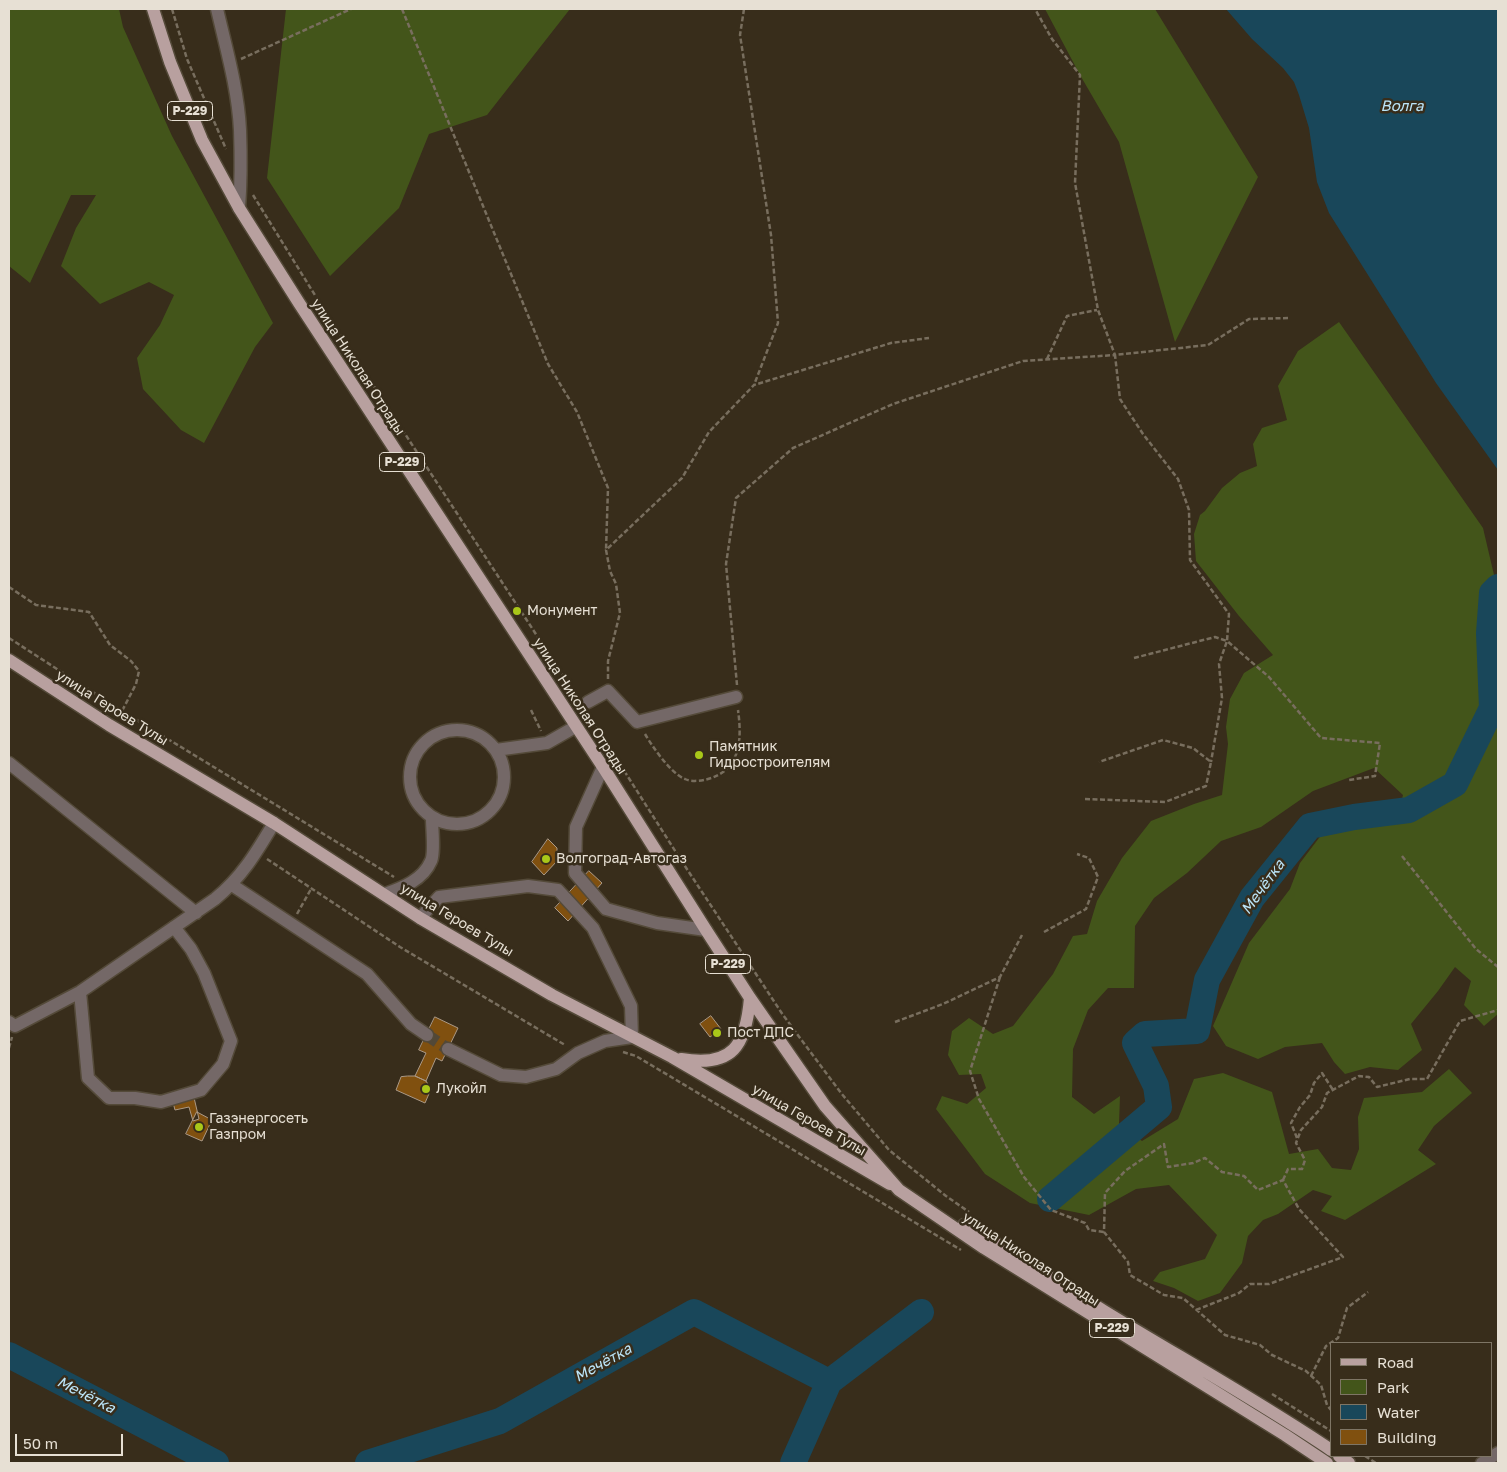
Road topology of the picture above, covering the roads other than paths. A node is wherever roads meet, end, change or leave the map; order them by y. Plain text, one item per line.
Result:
1 (153, 9) edge
2 (217, 9) edge
3 (239, 208) junction
4 (9, 660) edge
5 (736, 697) road end
6 (584, 705) road end
7 (575, 727) junction
8 (496, 750) junction
9 (9, 763) edge
10 (603, 767) junction
11 (432, 818) junction
12 (274, 824) junction
13 (232, 885) junction
14 (385, 894) junction
15 (196, 913) junction
16 (420, 918) junction
17 (174, 927) junction
18 (706, 930) junction
19 (80, 992) junction
20 (750, 998) junction
21 (9, 1022) edge
22 (426, 1035) tunnel mouth
23 (632, 1038) junction
24 (448, 1049) tunnel mouth
25 (672, 1057) junction
26 (899, 1190) junction
27 (1330, 1449) edge
28 (1327, 1463) edge

1 - 3 main road, улица Николая Отрады / Р-229
2 - 3 street
3 - 7 main road, улица Николая Отрады / Р-229
4 - 12 main road, улица Героев Тулы
5 - 6 street
7 - 8 street
7 - 10 main road, улица Николая Отрады / Р-229
8 - 11 street
8 - 11 street
9 - 15 street
10 - 18 main road, улица Николая Отрады / Р-229
10 - 18 street
11 - 14 street
12 - 13 street
12 - 14 main road, улица Героев Тулы
13 - 15 street
13 - 22 street
14 - 16 main road, улица Героев Тулы
15 - 17 street
16 - 23 main road, улица Героев Тулы
16 - 23 street
17 - 19 street
17 - 19 street
18 - 20 main road, улица Николая Отрады / Р-229
19 - 21 street
20 - 25 main road
20 - 26 main road, улица Николая Отрады / Р-229
23 - 24 street
23 - 25 main road, улица Героев Тулы
25 - 26 main road, улица Героев Тулы
26 - 27 main road, улица Николая Отрады / Р-229
26 - 28 main road, улица Николая Отрады / Р-229

